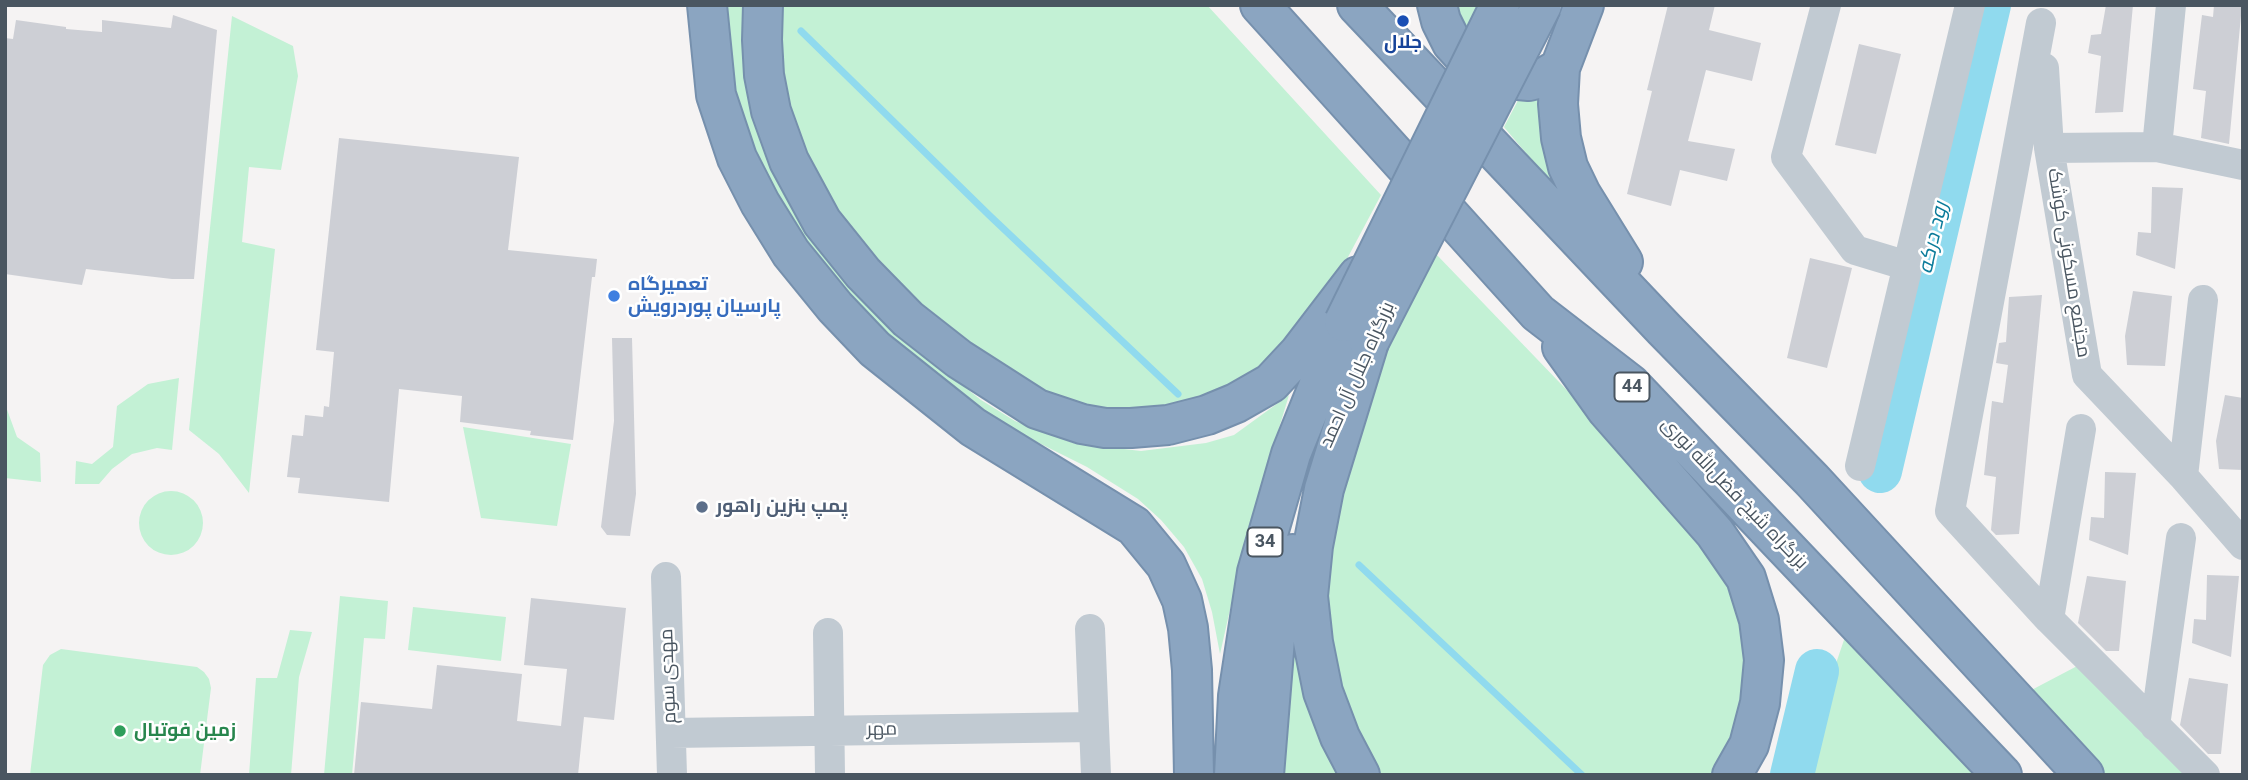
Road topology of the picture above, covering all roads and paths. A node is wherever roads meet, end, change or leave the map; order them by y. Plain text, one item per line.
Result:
1 (707, 5) edge
2 (763, 5) edge
3 (1259, 5) edge
4 (1357, 5) edge
5 (1437, 5) edge
6 (1500, 5) edge
7 (1542, 5) edge
8 (1584, 5) edge
9 (1826, 5) edge
10 (1970, 5) edge
11 (2171, 5) edge
12 (2043, 14) edge
13 (1560, 68) junction
14 (2157, 147) junction
15 (2049, 148) junction
16 (2243, 165) edge
17 (1380, 246) junction
18 (1908, 267) junction
19 (2203, 300) dead end
20 (1538, 313) junction
21 (1664, 329) junction
22 (1357, 332) junction
23 (2081, 429) dead end
24 (1860, 466) dead end
25 (2183, 476) junction
26 (2181, 538) dead end
27 (2243, 545) edge
28 (666, 577) dead end
29 (2049, 618) junction
30 (1090, 629) dead end
31 (828, 633) dead end
32 (2155, 726) junction
33 (1094, 727) junction
34 (830, 731) junction
35 (671, 733) junction
36 (672, 775) edge
37 (830, 775) edge
38 (1096, 775) edge
39 (1194, 775) edge
40 (1234, 775) edge
41 (1264, 775) edge
42 (1360, 775) edge
43 (1732, 775) edge
44 (2002, 775) edge
45 (2084, 775) edge
46 (2205, 775) edge

1 - 39 highway
2 - 17 highway, bridge
3 - 20 highway, بزرگراه شیخ فضل‌الله نوری / 44
4 - 21 highway
5 - 13 highway
6 - 17 highway, بزرگراه جلال آل احمد / 34, bridge
7 - 22 highway, بزرگراه جلال آل احمد / 34, bridge
8 - 13 highway
9 - 18 street
10 - 18 street
11 - 14 street
12 - 15 street, مجتمع مسکونی کوشک
12 - 29 street
13 - 21 highway
14 - 15 street
14 - 16 street
15 - 25 street, مجتمع مسکونی کوشک
17 - 22 highway, بزرگراه جلال آل احمد / 34, bridge
18 - 24 street
19 - 25 street
20 - 43 highway
20 - 44 highway, بزرگراه شیخ فضل‌الله نوری / 44
21 - 45 highway
22 - 40 highway, بزرگراه جلال آل احمد / 34
22 - 41 highway, بزرگراه جلال آل احمد / 34
22 - 42 highway
23 - 29 street
25 - 27 street, مجتمع مسکونی کوشک
26 - 32 street
28 - 35 street, مهدی سوم
29 - 32 street
30 - 33 street
31 - 34 street
32 - 46 street
33 - 34 street, مهر
33 - 38 street
34 - 35 street, مهر
34 - 37 street
35 - 36 street, مهدی سوم

